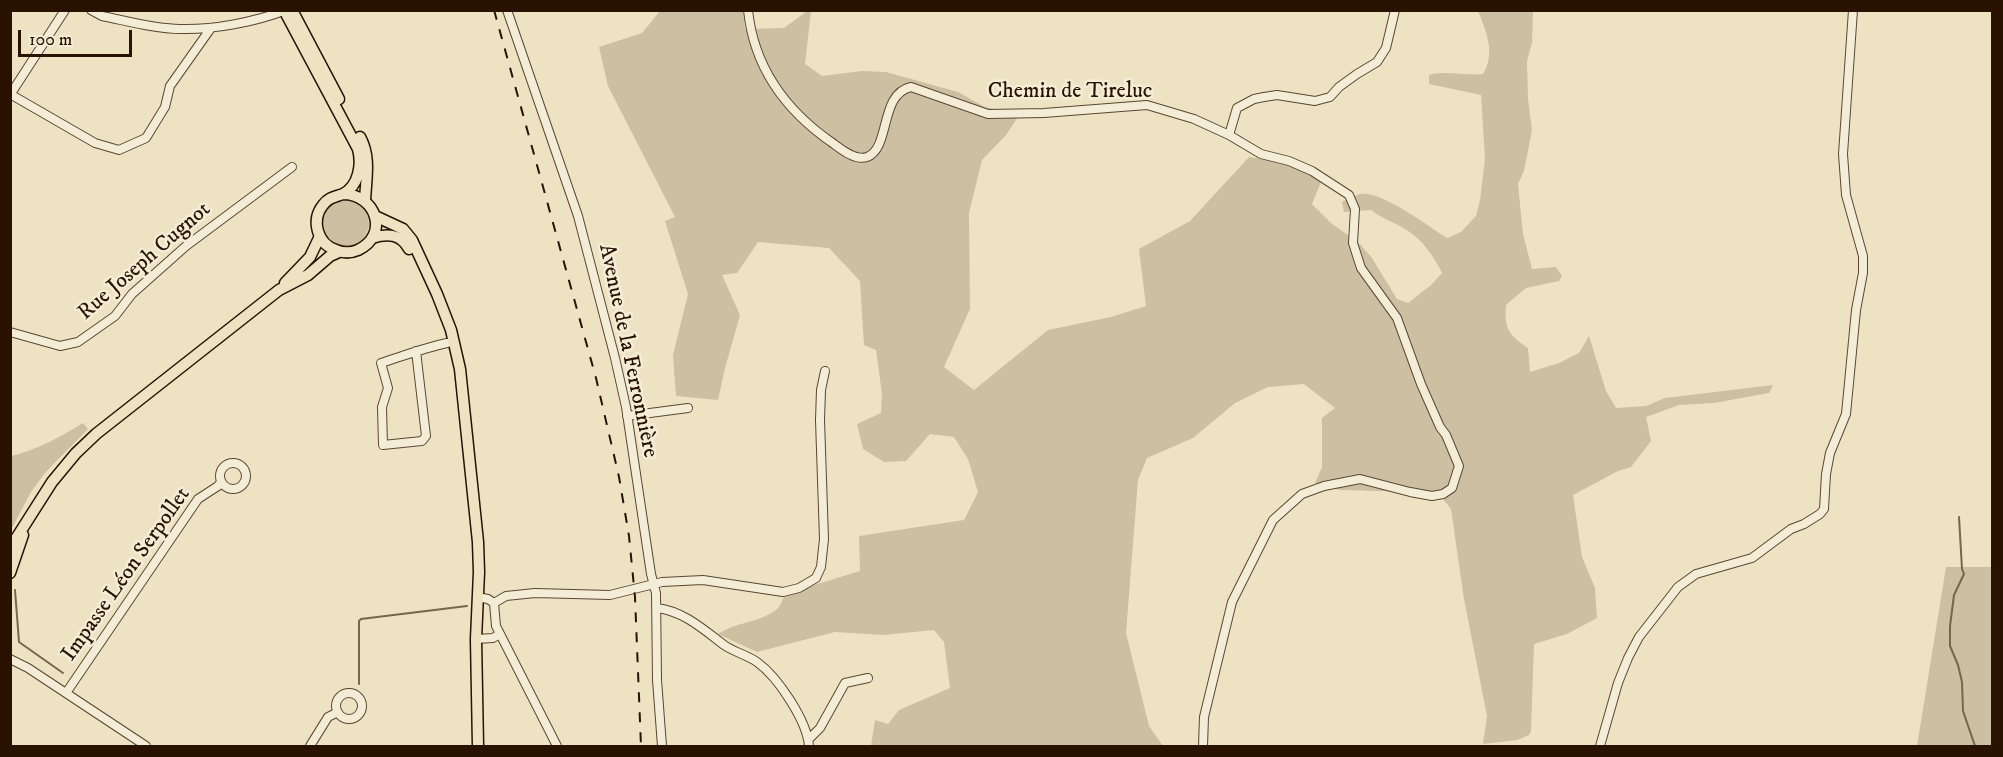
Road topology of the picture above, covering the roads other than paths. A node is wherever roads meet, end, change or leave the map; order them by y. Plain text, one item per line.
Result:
1 (65, 10) edge
2 (91, 10) edge
3 (292, 10) edge
4 (507, 10) edge
5 (748, 10) edge
6 (1395, 10) edge
7 (1853, 10) edge
8 (285, 11) edge
9 (211, 28) junction
10 (11, 94) edge
11 (1229, 135) junction
12 (292, 167) dead end
13 (343, 194) junction
14 (365, 201) junction
15 (375, 216) junction
16 (320, 236) junction
17 (372, 238) junction
18 (339, 252) junction
19 (279, 290) junction
20 (10, 332) edge
21 (447, 342) junction
22 (416, 351) junction
23 (825, 371) dead end
24 (688, 408) dead end
25 (627, 416) junction
26 (221, 482) dead end
27 (27, 523) junction
28 (10, 548) edge
29 (10, 573) edge
30 (654, 584) junction
31 (477, 597) junction
32 (494, 603) junction
33 (657, 608) junction
34 (500, 634) junction
35 (476, 639) junction
36 (10, 652) edge
37 (14, 660) edge
38 (868, 678) dead end
39 (66, 693) junction
40 (338, 712) dead end
41 (809, 743) edge
42 (146, 747) edge
43 (310, 747) edge
44 (478, 747) edge
45 (557, 747) edge
46 (662, 747) edge
47 (1203, 747) edge
48 (1600, 747) edge

1 - 10 street
2 - 9 street
3 - 14 main road
4 - 25 street, Avenue de la Ferronnière
5 - 11 street, Chemin de Tireluc
6 - 11 street
7 - 48 street
8 - 9 street
8 - 13 main road
9 - 10 street
11 - 47 street, Chemin de Tireluc
12 - 20 street, Rue Joseph Cugnot
13 - 14 main road
13 - 16 main road
14 - 15 main road
15 - 17 main road
15 - 31 main road
16 - 18 main road
16 - 19 main road
17 - 18 main road
17 - 21 main road
18 - 19 main road
19 - 27 main road
21 - 22 street
21 - 31 main road
22 - 22 street
23 - 30 street
24 - 25 street
25 - 30 street, Avenue de la Ferronnière
26 - 39 street, Impasse Léon Serpollet
27 - 28 main road
27 - 29 main road
30 - 32 street
30 - 33 street, Avenue de la Ferronnière
31 - 32 street
31 - 35 main road
32 - 34 street
33 - 41 street
33 - 46 street, Avenue de la Ferronnière
34 - 35 street
34 - 45 street
35 - 44 main road
36 - 37 street
37 - 39 street
38 - 41 street
39 - 42 street
40 - 43 street

